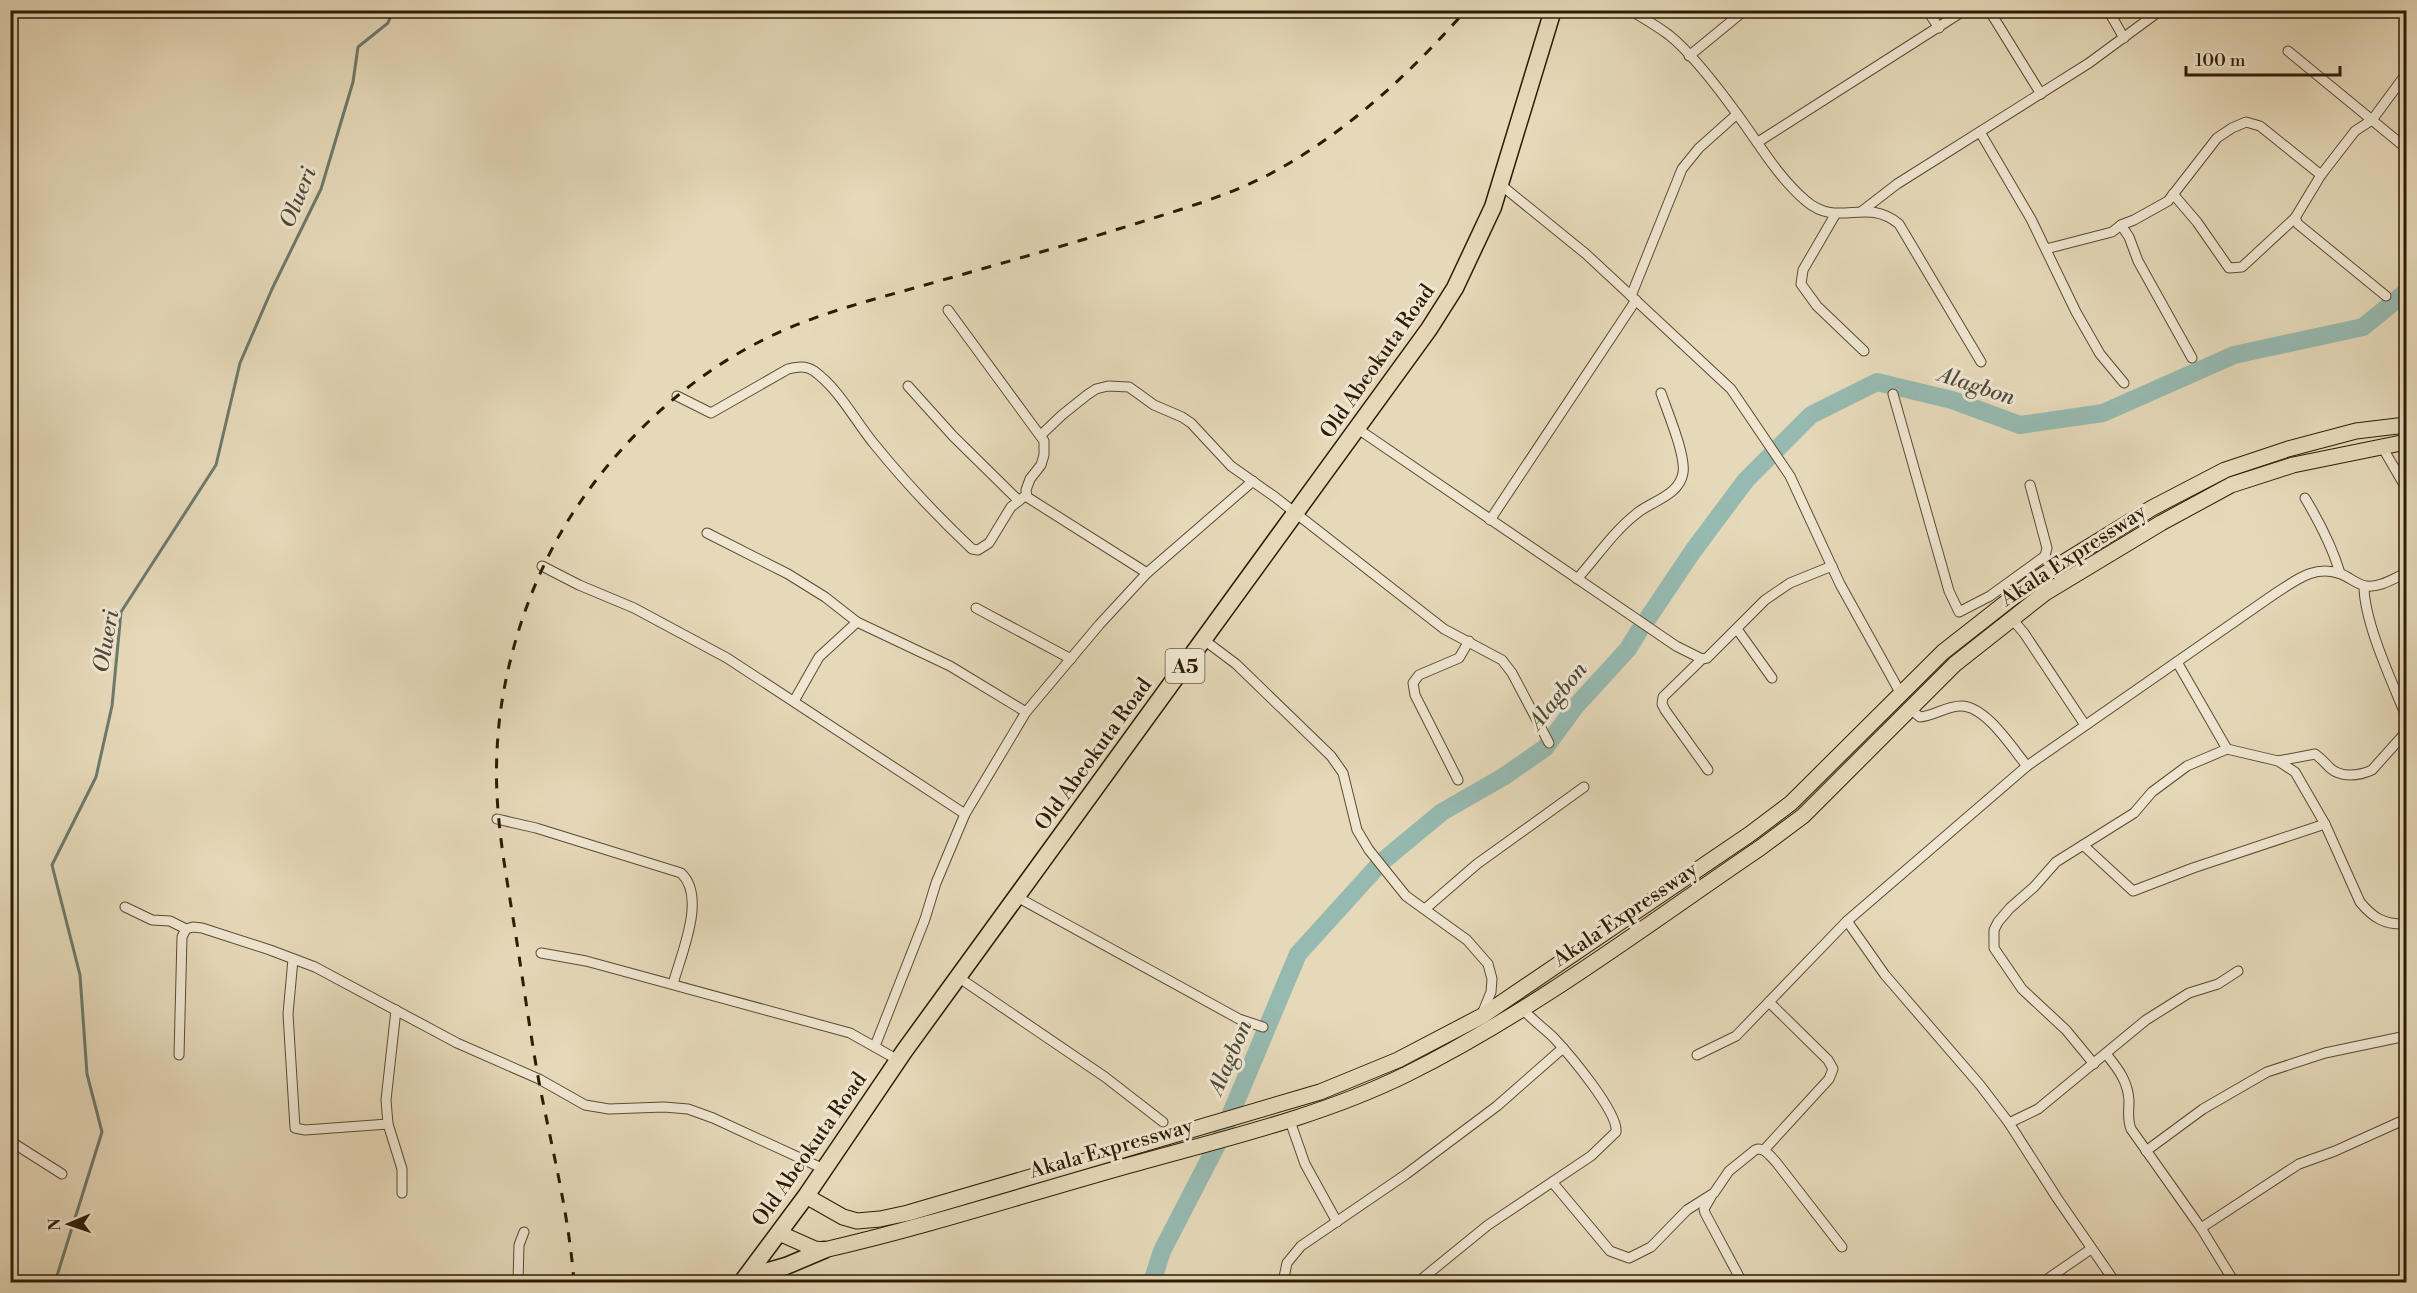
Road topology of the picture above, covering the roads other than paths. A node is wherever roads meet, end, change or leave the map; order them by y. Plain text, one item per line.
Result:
1 (1553, 10) edge
2 (1630, 10) edge
3 (1745, 10) edge
4 (1927, 10) edge
5 (1965, 10) edge
6 (1989, 10) edge
7 (2108, 10) edge
8 (2161, 10) edge
9 (1939, 28) junction
10 (2124, 38) junction
11 (2288, 51) dead end
12 (1689, 56) junction
13 (2406, 74) edge
14 (2041, 94) junction
15 (1737, 114) junction
16 (2372, 120) junction
17 (1980, 132) junction
18 (1758, 142) junction
19 (2406, 148) edge
20 (2321, 175) junction
21 (1501, 185) junction
22 (2173, 194) junction
23 (1862, 211) junction
24 (1835, 215) junction
25 (2295, 218) junction
26 (2121, 225) junction
27 (2046, 249) junction
28 (2386, 296) dead end
29 (1634, 298) junction
30 (948, 310) dead end
31 (1864, 351) dead end
32 (2192, 358) dead end
33 (1981, 362) dead end
34 (2124, 383) dead end
35 (908, 386) dead end
36 (1660, 393) dead end
37 (1893, 394) dead end
38 (677, 396) dead end
39 (2406, 425) edge
40 (1358, 429) junction
41 (1041, 435) junction
42 (2406, 442) edge
43 (2381, 445) junction
44 (1254, 481) junction
45 (2030, 485) dead end
46 (2406, 488) edge
47 (1022, 498) junction
48 (2305, 498) dead end
49 (2152, 508) junction
50 (1296, 513) junction
51 (1490, 520) junction
52 (2161, 523) junction
53 (707, 533) dead end
54 (542, 566) dead end
55 (1832, 566) junction
56 (1147, 573) junction
57 (2340, 573) junction
58 (2406, 573) edge
59 (1577, 579) junction
60 (2364, 586) junction
61 (976, 609) dead end
62 (1959, 612) junction
63 (2012, 620) junction
64 (857, 622) junction
65 (1737, 629) junction
66 (1969, 632) junction
67 (1204, 640) junction
68 (1469, 641) junction
69 (1071, 659) junction
70 (1702, 659) junction
71 (2177, 662) junction
72 (1772, 678) dead end
73 (1901, 694) junction
74 (794, 701) junction
75 (1910, 709) junction
76 (1026, 712) junction
77 (2406, 716) edge
78 (2085, 725) junction
79 (2406, 732) edge
80 (1549, 742) dead end
81 (2227, 748) junction
82 (2278, 761) junction
83 (2027, 766) junction
84 (1708, 770) dead end
85 (1458, 780) dead end
86 (1584, 787) dead end
87 (965, 814) junction
88 (497, 819) dead end
89 (2325, 824) junction
90 (2083, 845) junction
91 (1017, 897) junction
92 (125, 907) dead end
93 (1425, 909) junction
94 (1847, 921) junction
95 (2406, 924) edge
96 (186, 929) junction
97 (541, 953) dead end
98 (293, 958) junction
99 (2238, 972) dead end
100 (958, 977) junction
101 (674, 984) junction
102 (1769, 1002) junction
103 (1523, 1009) junction
104 (396, 1010) junction
105 (1482, 1016) junction
106 (1263, 1027) dead end
107 (1491, 1030) junction
108 (2406, 1036) edge
109 (875, 1046) junction
110 (1563, 1048) junction
111 (1697, 1054) dead end
112 (2107, 1054) junction
113 (178, 1055) dead end
114 (898, 1060) junction
115 (2094, 1064) junction
116 (2406, 1119) edge
117 (1290, 1121) junction
118 (1163, 1122) dead end
119 (2009, 1123) junction
120 (388, 1124) junction
121 (10, 1141) edge
122 (1764, 1150) junction
123 (2146, 1151) junction
124 (824, 1169) junction
125 (62, 1174) dead end
126 (1553, 1183) junction
127 (1714, 1192) junction
128 (402, 1193) dead end
129 (806, 1196) junction
130 (1337, 1222) junction
131 (2201, 1228) junction
132 (524, 1232) dead end
133 (779, 1233) junction
134 (1842, 1247) dead end
135 (2091, 1249) junction
136 (824, 1250) junction
137 (10, 1277) edge
138 (745, 1280) edge
139 (18, 1282) edge
140 (518, 1282) edge
141 (1283, 1282) edge
142 (1418, 1282) edge
143 (1742, 1282) edge
144 (2043, 1282) edge
145 (2115, 1282) edge
146 (2234, 1282) edge

1 - 21 highway, Old Abeokuta Road / A5
2 - 12 street
3 - 12 street
4 - 9 street
5 - 9 street
6 - 14 street
7 - 10 street
8 - 10 street
9 - 18 street
10 - 14 street
11 - 16 street
12 - 15 street
13 - 16 street
14 - 17 street
15 - 18 street
15 - 29 street
16 - 19 street
16 - 20 street
17 - 23 street
17 - 27 street
18 - 24 street
20 - 22 street
20 - 25 street
21 - 29 street
21 - 40 highway, Old Abeokuta Road / A5
22 - 25 street
22 - 26 street
23 - 24 street
23 - 33 street
24 - 31 street
25 - 28 street
26 - 27 street
26 - 32 street
27 - 34 street
29 - 51 street
29 - 55 street
30 - 41 street
35 - 47 street
36 - 59 street
37 - 62 street
38 - 47 street
39 - 49 main road, Akala Expressway
40 - 50 highway, Old Abeokuta Road / A5
40 - 51 street
41 - 44 street
41 - 47 street
42 - 43 main road, Akala Expressway
43 - 46 street
43 - 52 main road, Akala Expressway
44 - 50 street
44 - 56 street
45 - 62 street
47 - 56 street
48 - 57 street
49 - 52 main road
49 - 66 main road, Akala Expressway
50 - 67 highway, Old Abeokuta Road / A5
50 - 68 street
51 - 59 street
52 - 63 main road, Akala Expressway
53 - 64 street
54 - 74 street
55 - 65 street
55 - 73 street
56 - 69 street
57 - 60 street
57 - 71 street
58 - 60 street
59 - 70 street
60 - 77 street
61 - 69 street
62 - 66 street
63 - 75 main road, Akala Expressway
63 - 78 street
64 - 74 street
64 - 76 street
65 - 70 street
65 - 72 street
66 - 73 main road, Akala Expressway
67 - 91 highway, Old Abeokuta Road / A5
67 - 93 street
68 - 80 street
68 - 85 street
69 - 76 street
70 - 84 street
71 - 78 street
71 - 81 street
73 - 105 main road, Akala Expressway
74 - 87 street
75 - 83 street
75 - 103 main road, Akala Expressway
76 - 87 street
78 - 83 street
79 - 82 street
81 - 82 street
81 - 90 street
82 - 89 street
83 - 94 street
86 - 93 street
87 - 109 street
88 - 101 street
89 - 90 street
89 - 95 street
90 - 115 street
91 - 100 highway, Old Abeokuta Road / A5
91 - 106 street
92 - 96 street
93 - 105 street
94 - 102 street
94 - 119 street
96 - 98 street
96 - 113 street
97 - 101 street
98 - 104 street
98 - 120 street
99 - 112 street
100 - 114 highway, Old Abeokuta Road / A5
100 - 118 street
101 - 109 street
102 - 111 street
102 - 122 street
103 - 107 main road, Akala Expressway
103 - 110 street
104 - 120 street
104 - 124 street
105 - 107 main road
105 - 129 main road, Akala Expressway
107 - 117 main road, Akala Expressway
108 - 123 street
109 - 114 street
110 - 126 street
110 - 130 street
112 - 115 street
112 - 123 street
114 - 124 highway, Old Abeokuta Road / A5
115 - 119 street
116 - 131 street
117 - 130 street
117 - 136 main road, Akala Expressway
119 - 135 street
120 - 128 street
121 - 125 street
122 - 127 street
122 - 134 street
123 - 131 street
124 - 129 highway, Old Abeokuta Road / A5
126 - 127 street
126 - 142 street
127 - 143 street
129 - 133 highway, Old Abeokuta Road / A5
130 - 141 street
131 - 146 street
132 - 140 street
133 - 136 main road
133 - 138 highway, Old Abeokuta Road / A5
135 - 144 street
135 - 145 street
136 - 138 highway
137 - 139 street

